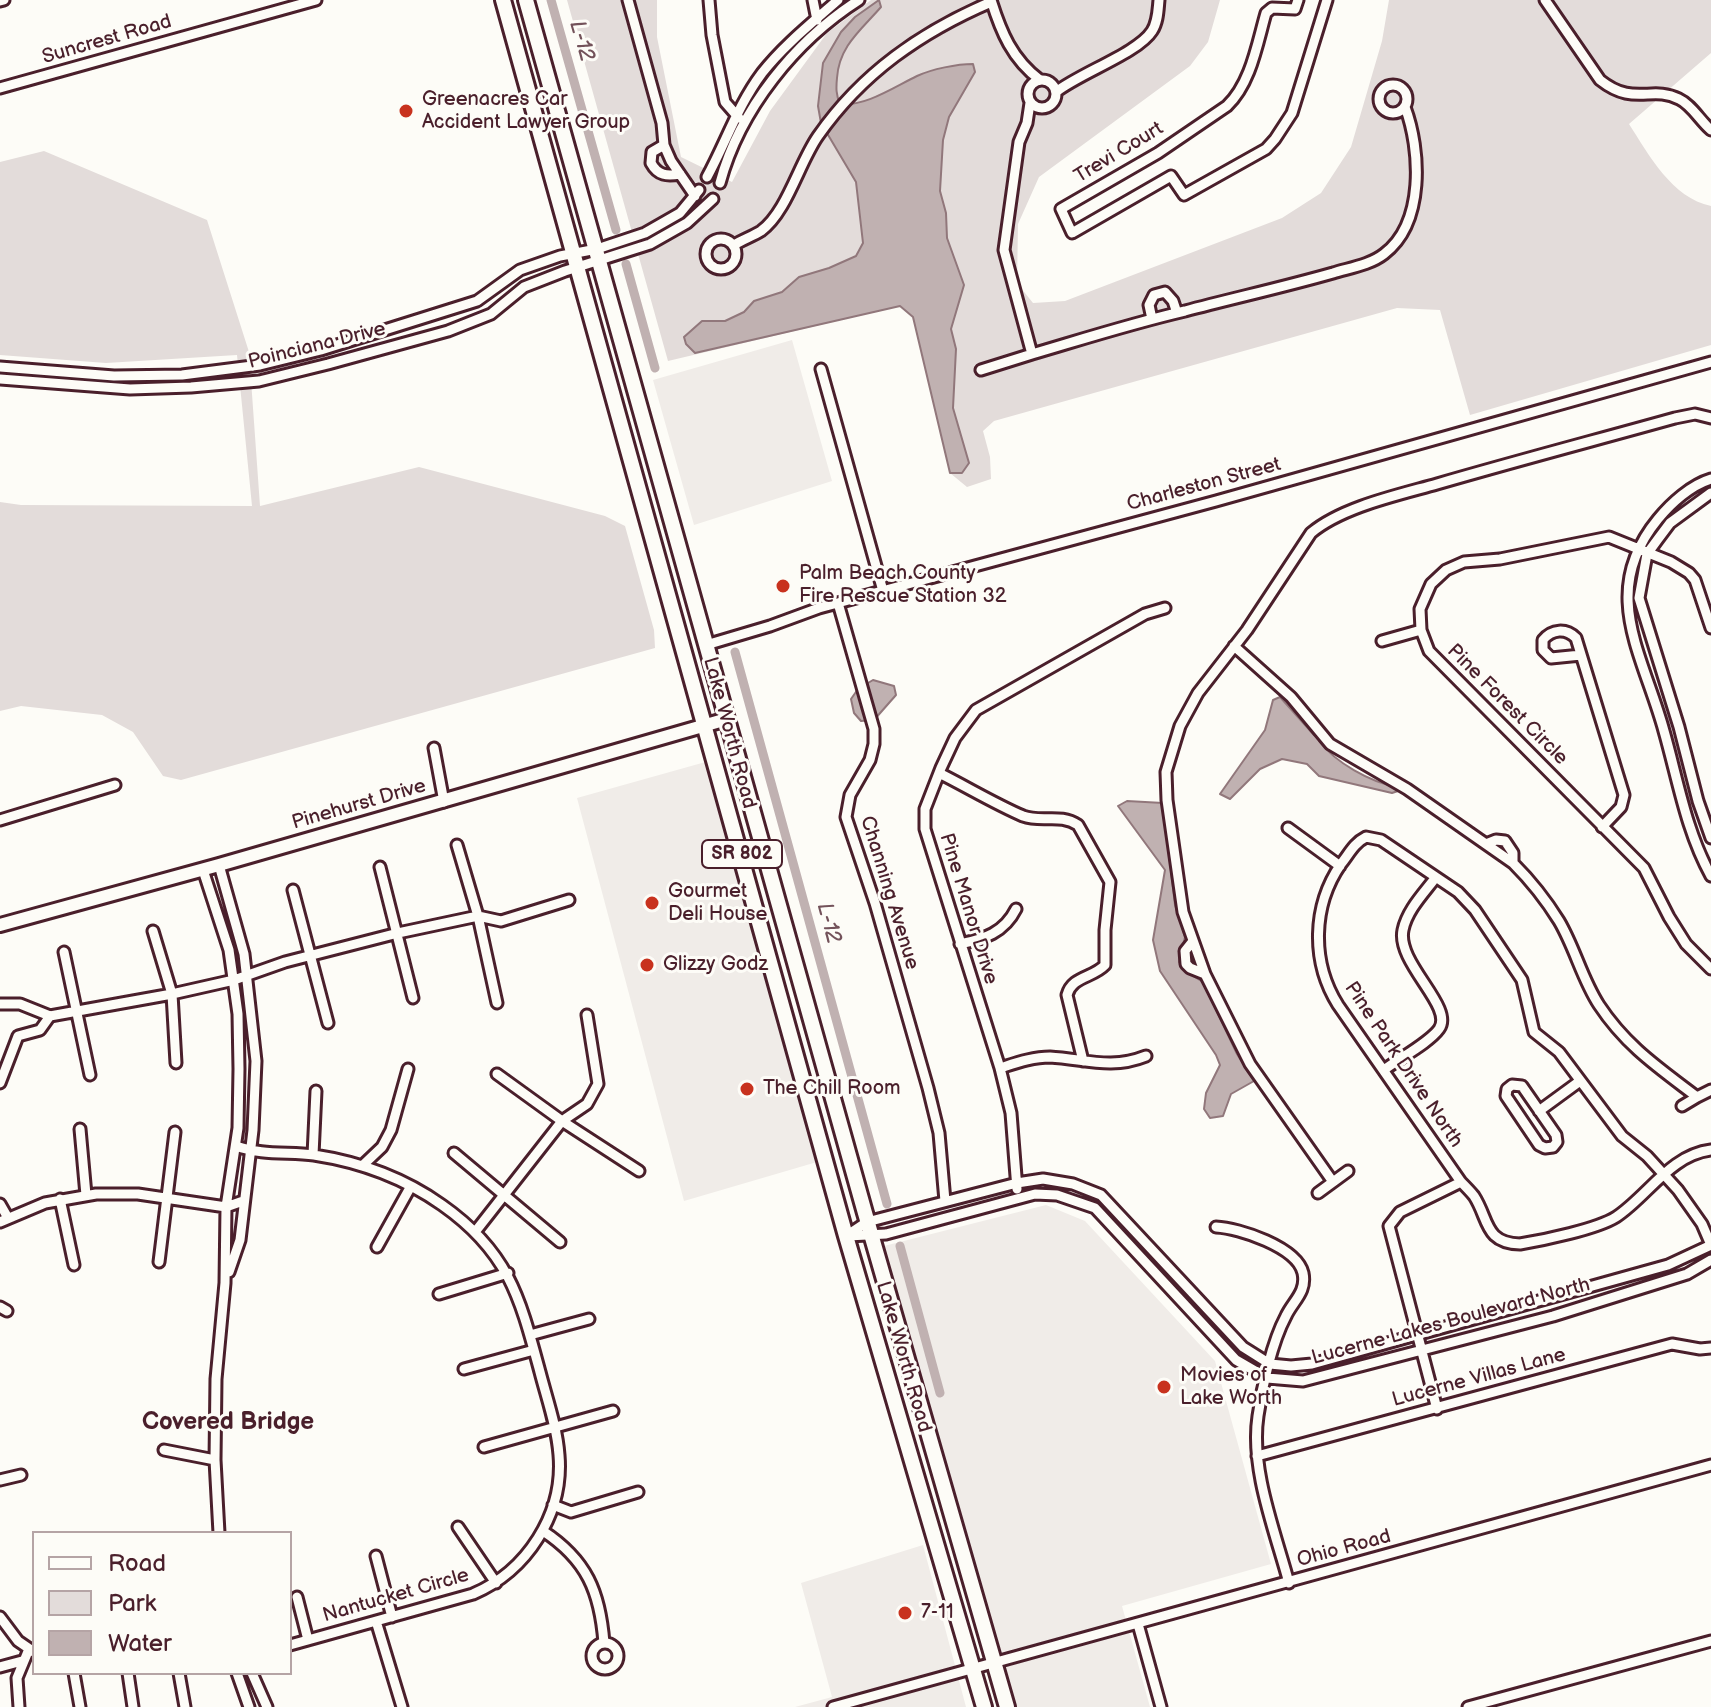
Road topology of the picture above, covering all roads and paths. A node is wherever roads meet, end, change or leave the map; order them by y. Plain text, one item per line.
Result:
1 (316, 0) edge
2 (503, 0) edge
3 (526, 0) edge
4 (628, 0) edge
5 (709, 0) edge
6 (813, 0) edge
7 (838, 0) edge
8 (859, 0) edge
9 (1159, 0) edge
10 (1298, 0) edge
11 (1327, 0) edge
12 (1545, 0) edge
13 (991, 1) edge
14 (817, 18) junction
15 (820, 31) junction
16 (1023, 67) junction
17 (1040, 80) junction
18 (0, 88) edge
19 (1054, 88) junction
20 (1028, 90) junction
21 (1030, 103) junction
22 (1405, 107) dead end
23 (1043, 108) junction
24 (736, 115) junction
25 (1027, 123) junction
26 (745, 124) junction
27 (1711, 130) edge
28 (664, 145) junction
29 (680, 174) junction
30 (707, 177) dead end
31 (720, 183) dead end
32 (713, 199) dead end
33 (667, 221) junction
34 (674, 231) junction
35 (734, 245) dead end
36 (599, 255) junction
37 (576, 260) junction
38 (1177, 313) junction
39 (1152, 319) junction
40 (1032, 354) junction
41 (1711, 362) edge
42 (0, 367) edge
43 (821, 369) dead end
44 (981, 370) dead end
45 (0, 379) edge
46 (1711, 418) edge
47 (1711, 479) edge
48 (1711, 493) edge
49 (1643, 552) junction
50 (883, 591) junction
51 (838, 603) junction
52 (1165, 608) dead end
53 (1711, 628) edge
54 (1421, 630) junction
55 (1382, 641) dead end
56 (706, 645) junction
57 (1234, 646) junction
58 (1581, 655) dead end
59 (727, 719) junction
60 (706, 725) junction
61 (434, 748) dead end
62 (939, 773) junction
63 (115, 785) dead end
64 (444, 802) junction
65 (0, 820) edge
66 (1602, 827) junction
67 (1288, 828) dead end
68 (1711, 838) edge
69 (457, 845) dead end
70 (219, 865) junction
71 (1340, 866) junction
72 (380, 867) dead end
73 (203, 870) junction
74 (1711, 876) edge
75 (1436, 877) junction
76 (293, 890) dead end
77 (569, 900) dead end
78 (755, 901) junction
79 (1016, 909) dead end
80 (478, 916) junction
81 (0, 925) edge
82 (153, 931) dead end
83 (398, 933) junction
84 (787, 933) junction
85 (960, 944) junction
86 (64, 952) dead end
87 (311, 955) junction
88 (1711, 969) edge
89 (248, 974) junction
90 (234, 980) junction
91 (172, 994) junction
92 (413, 998) dead end
93 (497, 1003) dead end
94 (0, 1004) edge
95 (77, 1010) junction
96 (587, 1015) dead end
97 (50, 1016) junction
98 (328, 1023) dead end
99 (1146, 1056) dead end
100 (1083, 1061) junction
101 (176, 1063) dead end
102 (1000, 1068) junction
103 (408, 1069) dead end
104 (1384, 1070) junction
105 (497, 1074) dead end
106 (90, 1075) dead end
107 (1580, 1081) junction
108 (0, 1083) edge
109 (1711, 1090) edge
110 (316, 1091) dead end
111 (1697, 1097) junction
112 (1682, 1106) dead end
113 (1539, 1111) junction
114 (562, 1121) junction
115 (80, 1129) dead end
116 (175, 1132) dead end
117 (236, 1146) junction
118 (1711, 1150) edge
119 (250, 1151) junction
120 (454, 1153) dead end
121 (313, 1155) junction
122 (362, 1166) junction
123 (639, 1171) dead end
124 (1348, 1171) dead end
125 (1662, 1175) junction
126 (1333, 1182) junction
127 (1461, 1182) junction
128 (1017, 1183) junction
129 (411, 1186) junction
130 (503, 1193) junction
131 (1318, 1193) dead end
132 (86, 1195) junction
133 (1018, 1197) junction
134 (168, 1198) junction
135 (60, 1199) junction
136 (243, 1201) junction
137 (945, 1201) junction
138 (0, 1204) edge
139 (226, 1207) junction
140 (4, 1220) edge
141 (1216, 1227) dead end
142 (869, 1229) junction
143 (475, 1232) junction
144 (846, 1236) junction
145 (560, 1242) dead end
146 (1711, 1245) edge
147 (377, 1247) dead end
148 (1711, 1260) edge
149 (159, 1262) dead end
150 (74, 1265) dead end
151 (508, 1273) junction
152 (225, 1283) junction
153 (439, 1294) dead end
154 (863, 1294) junction
155 (589, 1319) dead end
156 (530, 1335) junction
157 (1418, 1336) junction
158 (1711, 1348) edge
159 (1421, 1349) junction
160 (534, 1350) junction
161 (1270, 1364) junction
162 (464, 1369) dead end
163 (1267, 1378) junction
164 (1437, 1409) junction
165 (613, 1411) dead end
166 (922, 1413) junction
167 (554, 1427) junction
168 (484, 1447) dead end
169 (164, 1450) dead end
170 (1257, 1456) junction
171 (215, 1460) junction
172 (1711, 1465) edge
173 (21, 1475) dead end
174 (0, 1480) edge
175 (638, 1492) dead end
176 (553, 1505) junction
177 (458, 1527) dead end
178 (219, 1531) edge
179 (543, 1531) junction
180 (376, 1556) dead end
181 (496, 1583) junction
182 (1289, 1583) junction
183 (297, 1597) dead end
184 (0, 1617) edge
185 (392, 1617) junction
186 (376, 1621) junction
187 (1138, 1624) junction
188 (308, 1640) junction
189 (1711, 1641) edge
190 (604, 1643) dead end
191 (292, 1644) edge
192 (31, 1650) edge
193 (22, 1661) junction
194 (985, 1665) junction
195 (0, 1667) edge
196 (74, 1675) edge
197 (128, 1675) edge
198 (179, 1675) edge
199 (238, 1675) edge
200 (253, 1675) edge
201 (19, 1707) edge
202 (80, 1707) edge
203 (133, 1707) edge
204 (185, 1707) edge
205 (249, 1707) edge
206 (267, 1707) edge
207 (402, 1707) edge
208 (833, 1707) edge
209 (984, 1707) edge
210 (1007, 1707) edge
211 (1161, 1707) edge
212 (1468, 1707) edge

1 - 18 street, Suncrest Road
2 - 37 main road, Lake Worth Road / SR 802
3 - 36 main road, Lake Worth Road / SR 802
4 - 28 street
5 - 24 street
6 - 14 street
7 - 14 street
8 - 15 street
9 - 19 street
10 - 11 street, Trevi Court
12 - 27 street
13 - 16 street
13 - 35 street
14 - 15 street
14 - 24 street
15 - 26 street
16 - 17 street
16 - 20 street
17 - 19 street
17 - 20 street
19 - 23 street
20 - 21 street
21 - 23 street
21 - 25 street
22 - 38 street
23 - 25 street
24 - 26 street
24 - 30 street
25 - 40 street
26 - 31 street
28 - 29 street
28 - 29 street
29 - 33 street
32 - 34 street
33 - 34 street
33 - 36 street
34 - 36 street
36 - 37 street
36 - 56 main road, Lake Worth Road / SR 802
37 - 42 street, Poinciana Drive
37 - 45 street, Poinciana Drive
37 - 60 main road, Lake Worth Road / SR 802
38 - 39 street
38 - 39 street
39 - 40 street
40 - 44 street
41 - 50 street, Charleston Street
43 - 50 street
46 - 57 street
47 - 49 street
48 - 49 street
49 - 53 street
49 - 54 street
49 - 68 street
49 - 74 street
50 - 51 street, Charleston Street
51 - 56 street, Charleston Street
51 - 137 street, Channing Avenue
52 - 62 street, Pine Manor Drive
54 - 55 street
54 - 66 street, Pine Forest Circle
56 - 59 main road, Lake Worth Road / SR 802
57 - 111 street
57 - 126 street
58 - 66 street
59 - 60 street, Pinehurst Drive
59 - 84 main road, Lake Worth Road / SR 802
60 - 64 street, Pinehurst Drive
60 - 78 main road, Lake Worth Road / SR 802
61 - 64 street
62 - 85 street, Pine Manor Drive
62 - 100 street
63 - 65 street
64 - 70 street, Pinehurst Drive
66 - 88 street, Pine Forest Circle
67 - 71 street
69 - 80 street
70 - 73 street, Pinehurst Drive
70 - 89 street
71 - 75 street, Pine Park Drive North
71 - 104 street, Pine Park Drive North
72 - 83 street
73 - 81 street, Pinehurst Drive
73 - 90 street
75 - 104 street
75 - 107 street
76 - 87 street
77 - 80 street
78 - 84 main road
78 - 144 main road, Lake Worth Road / SR 802
79 - 85 street
80 - 83 street
80 - 93 street
82 - 91 street
83 - 87 street
83 - 92 street
84 - 142 main road, Lake Worth Road / SR 802
85 - 102 street, Pine Manor Drive
86 - 95 street
87 - 89 street
87 - 98 street
89 - 90 street
89 - 119 street
90 - 91 street
90 - 117 street
91 - 95 street
91 - 101 street
94 - 97 street
95 - 97 street
95 - 106 street
96 - 114 street
97 - 108 street
99 - 100 street
100 - 102 street
102 - 128 street, Pine Manor Drive
103 - 122 street
104 - 127 street, Pine Park Drive North
105 - 114 street
107 - 113 street
107 - 125 street
109 - 111 street
110 - 121 street
111 - 112 street
113 - 113 street
114 - 123 street
114 - 130 street
115 - 132 street
116 - 134 street
117 - 119 street, Nantucket Circle
117 - 139 street
118 - 125 street, Pine Park Drive North
119 - 121 street, Nantucket Circle
119 - 136 street
120 - 130 street
121 - 122 street, Nantucket Circle
122 - 129 street, Nantucket Circle
124 - 126 street
125 - 127 street, Pine Park Drive North
125 - 146 street
126 - 131 street
127 - 157 street
128 - 133 street, Pine Manor Drive
128 - 137 street, Lucerne Lakes Boulevard North
128 - 161 street, Lucerne Lakes Boulevard North
129 - 143 street, Nantucket Circle
129 - 147 street
130 - 143 street
130 - 145 street
132 - 134 street
132 - 135 street
133 - 142 street, Lucerne Lakes Boulevard North
133 - 163 street, Lucerne Lakes Boulevard North
134 - 139 street
134 - 149 street
135 - 140 street
135 - 150 street
136 - 139 street
136 - 152 street
137 - 142 street, Lucerne Lakes Boulevard North
138 - 140 street
139 - 152 street
141 - 161 street
142 - 144 street, Lucerne Lakes Boulevard North
142 - 166 main road, Lake Worth Road / SR 802
143 - 151 street, Nantucket Circle
144 - 154 main road, Lake Worth Road / SR 802
146 - 157 street, Lucerne Lakes Boulevard North
148 - 159 street, Lucerne Lakes Boulevard North
151 - 153 street
151 - 156 street, Nantucket Circle
152 - 171 street
154 - 166 main road
154 - 194 main road, Lake Worth Road / SR 802
155 - 156 street
156 - 160 street, Nantucket Circle
157 - 159 street
157 - 161 street, Lucerne Lakes Boulevard North
158 - 164 street, Lucerne Villas Lane
159 - 163 street, Lucerne Lakes Boulevard North
159 - 164 street
160 - 162 street
160 - 167 street, Nantucket Circle
161 - 163 street
163 - 170 street
164 - 170 street, Lucerne Villas Lane
165 - 167 street
166 - 194 main road, Lake Worth Road / SR 802
167 - 168 street
167 - 176 street, Nantucket Circle
169 - 171 street
170 - 182 street
171 - 178 street
172 - 182 street, Ohio Road
173 - 174 street
175 - 176 street
176 - 179 street, Nantucket Circle
177 - 181 street
179 - 181 street, Nantucket Circle
179 - 190 street
180 - 185 street
181 - 185 street, Nantucket Circle
182 - 187 street, Ohio Road
183 - 188 street
184 - 192 street
185 - 186 street, Nantucket Circle
186 - 188 street, Nantucket Circle
186 - 207 street
187 - 194 street, Ohio Road
187 - 211 street
188 - 191 street, Nantucket Circle
189 - 212 street
192 - 193 street
193 - 195 street
193 - 201 street
194 - 208 street, Ohio Road
194 - 209 main road, Lake Worth Road / SR 802
194 - 210 main road, Lake Worth Road / SR 802
196 - 202 street
197 - 203 street
198 - 204 street
199 - 205 street
200 - 206 street

